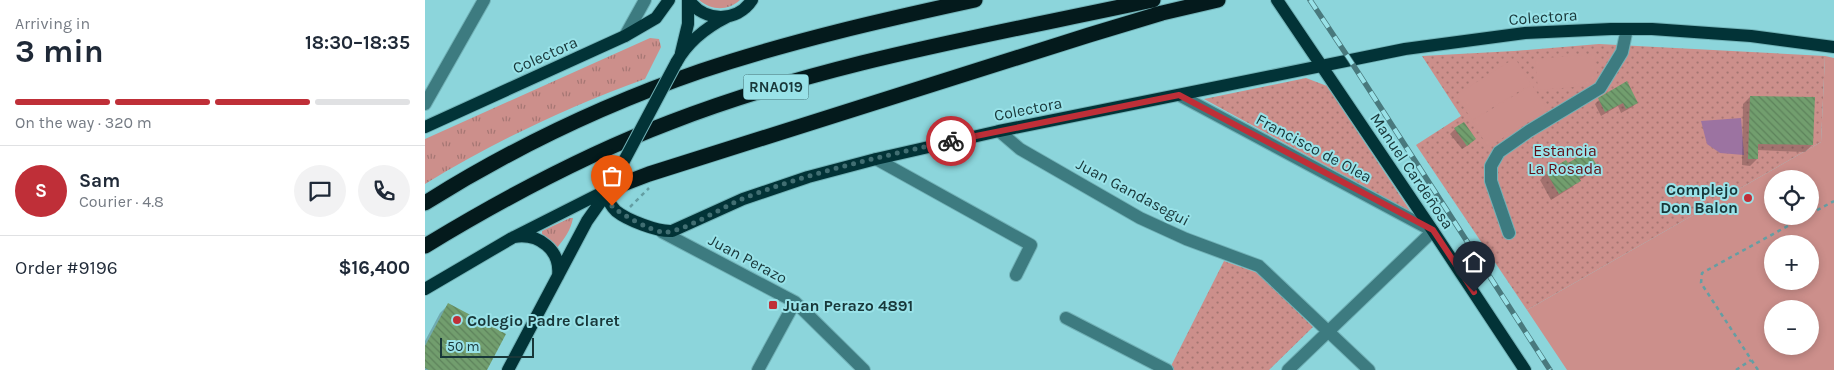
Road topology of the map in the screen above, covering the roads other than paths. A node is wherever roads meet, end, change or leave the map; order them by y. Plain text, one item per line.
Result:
1 (484, 0) edge
2 (645, 0) edge
3 (669, 0) edge
4 (689, 0) edge
5 (752, 0) edge
6 (975, 0) edge
7 (1153, 0) edge
8 (1218, 0) edge
9 (1277, 0) edge
10 (727, 17) junction
11 (1627, 29) junction
12 (625, 36) junction
13 (1834, 47) edge
14 (679, 58) junction
15 (1320, 65) junction
16 (1179, 95) junction
17 (425, 104) edge
18 (425, 127) edge
19 (999, 131) junction
20 (875, 160) junction
21 (623, 170) junction
22 (649, 174) junction
23 (607, 192) junction
24 (425, 203) edge
25 (1433, 230) junction
26 (662, 232) junction
27 (1509, 233) dead end
28 (512, 238) junction
29 (425, 246) edge
30 (1016, 275) dead end
31 (558, 278) junction
32 (425, 289) edge
33 (795, 302) junction
34 (1066, 318) dead end
35 (1329, 332) junction
36 (508, 370) edge
37 (758, 370) edge
38 (864, 370) edge
39 (1167, 370) edge
40 (1289, 370) edge
41 (1369, 370) edge
42 (1525, 370) edge

1 - 17 street
2 - 12 street
3 - 12 main road, Colectora
4 - 10 main road
4 - 14 main road
5 - 10 main road
6 - 24 highway, RNA019
7 - 29 highway, RNA019
8 - 22 highway
9 - 15 main road, Manuel Cardeñosa
10 - 14 main road
11 - 13 main road, Colectora
11 - 15 main road, Colectora
11 - 27 street
12 - 18 main road, Colectora
14 - 21 main road, bridge
15 - 16 main road, Colectora
15 - 25 main road, Manuel Cardeñosa
16 - 19 main road, Colectora
16 - 25 street, Francisco de Olea
19 - 20 main road, Colectora
19 - 35 street, Juan Gandasegui
20 - 26 main road, Colectora
20 - 30 street
21 - 22 highway
21 - 23 main road
22 - 23 highway
23 - 26 main road, Juan Perazo
23 - 28 main road
23 - 31 main road
25 - 35 street
25 - 42 main road, Manuel Cardeñosa
26 - 33 street, Juan Perazo
28 - 31 main road
28 - 32 main road
31 - 36 main road
33 - 37 street
33 - 38 street, Juan Perazo
34 - 39 street
35 - 40 street
35 - 41 street, Juan Gandasegui

